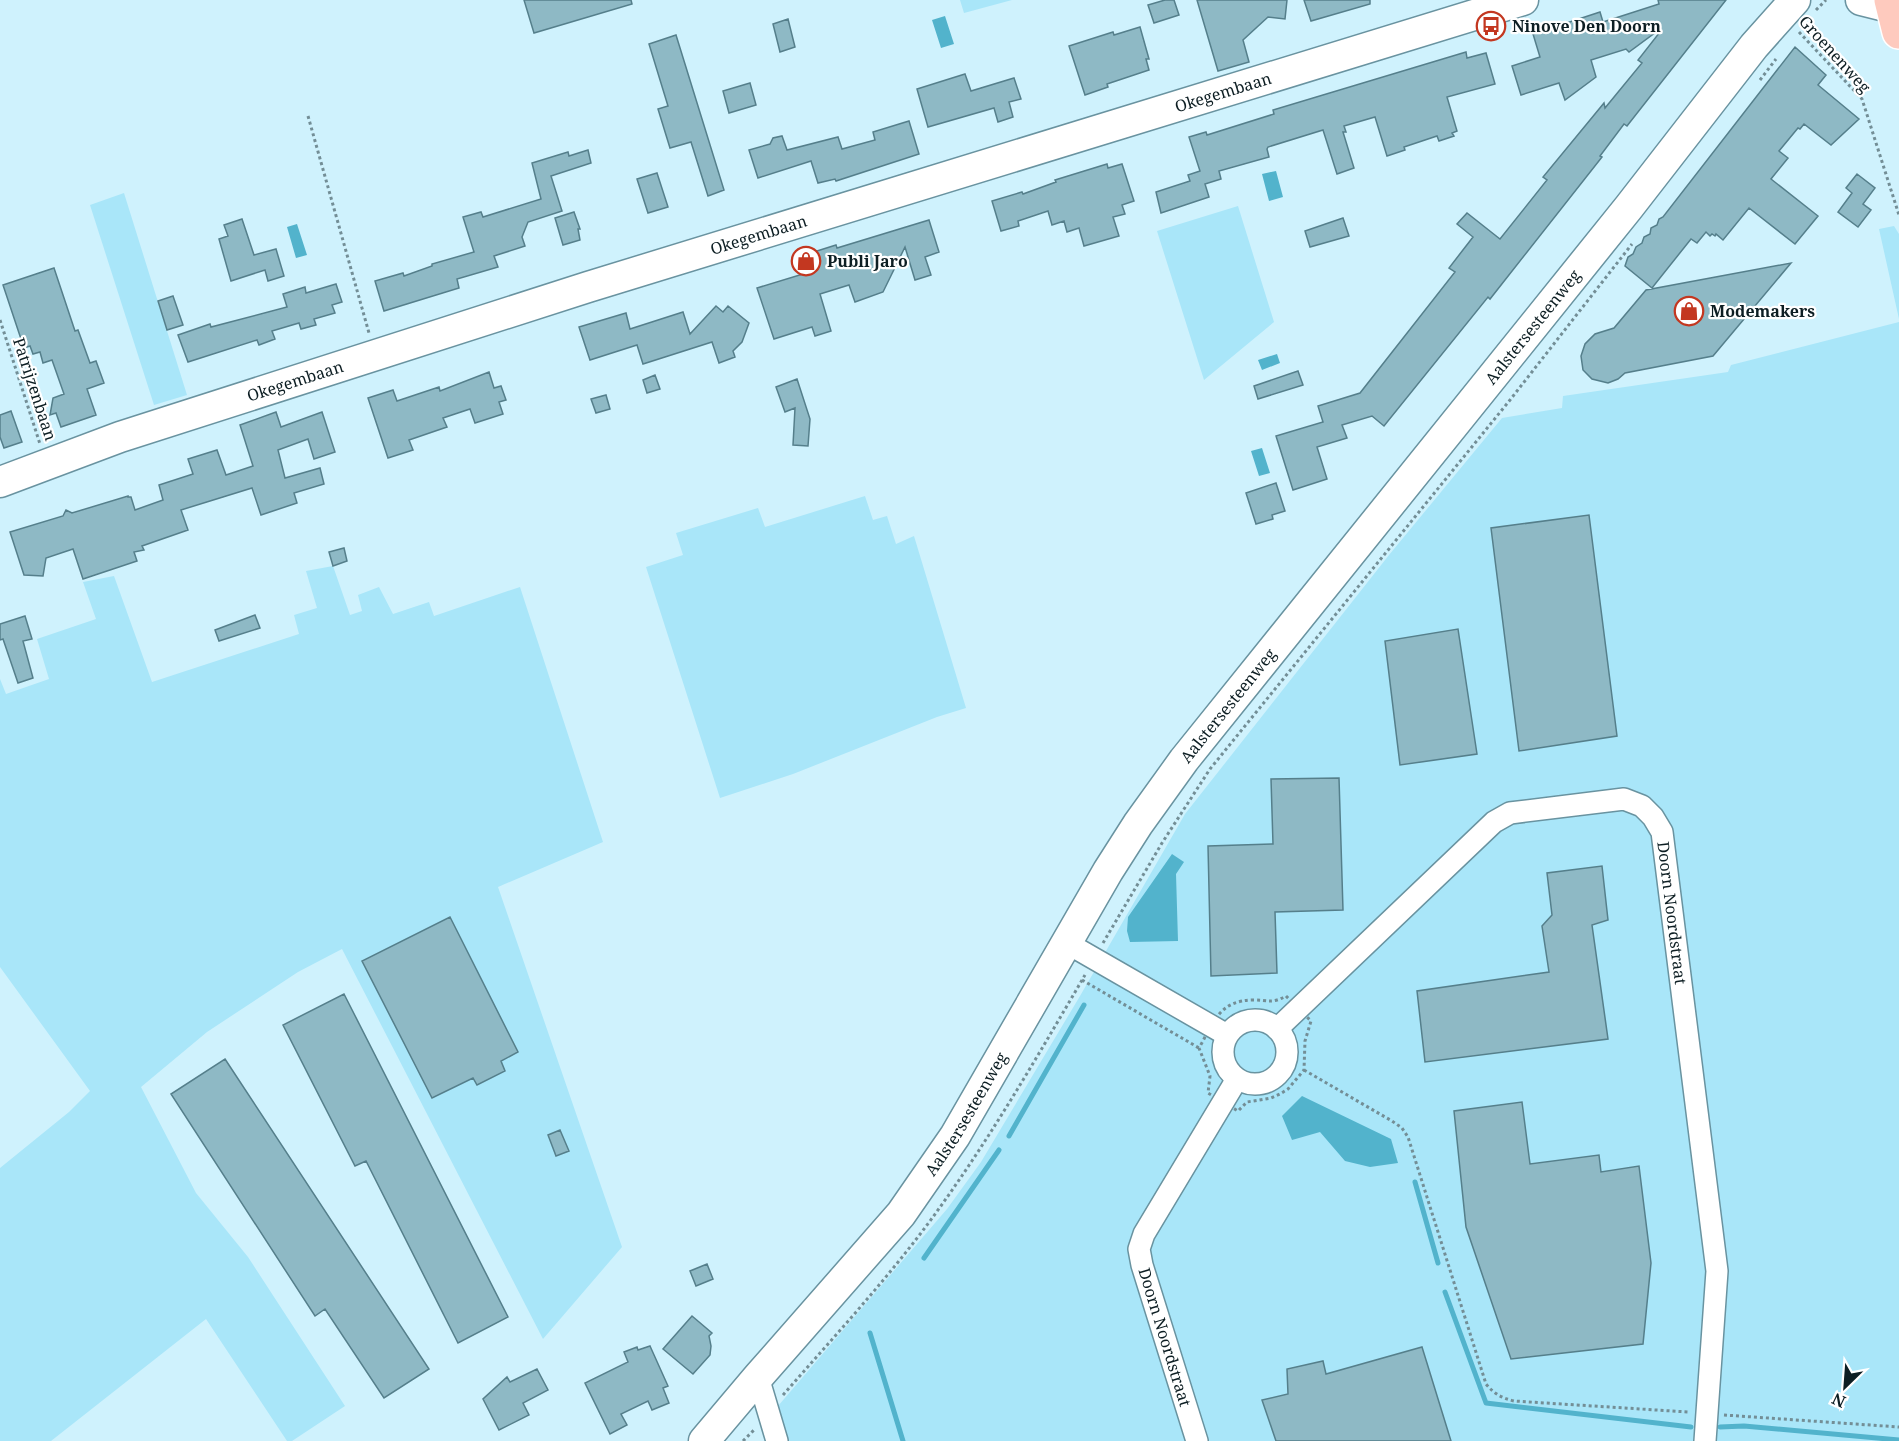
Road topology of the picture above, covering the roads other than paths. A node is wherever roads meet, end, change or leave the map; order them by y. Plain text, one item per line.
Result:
1 (1523, 0) edge
2 (1861, 0) edge
3 (1803, 8) edge
4 (1894, 13) edge
5 (0, 482) edge
6 (1067, 944) junction
7 (1277, 1029) junction
8 (1219, 1030) junction
9 (1237, 1079) junction
10 (758, 1377) junction
11 (704, 1441) edge
12 (777, 1441) edge
13 (1197, 1441) edge
14 (1705, 1441) edge

1 - 5 main road, Okegembaan
2 - 4 main road
3 - 6 main road, Aalstersesteenweg
6 - 8 street
6 - 10 main road, Aalstersesteenweg
7 - 8 street
7 - 9 street
7 - 14 street, Doorn Noordstraat
8 - 9 street
9 - 13 street, Doorn Noordstraat
10 - 11 main road, Aalstersesteenweg
10 - 12 street

